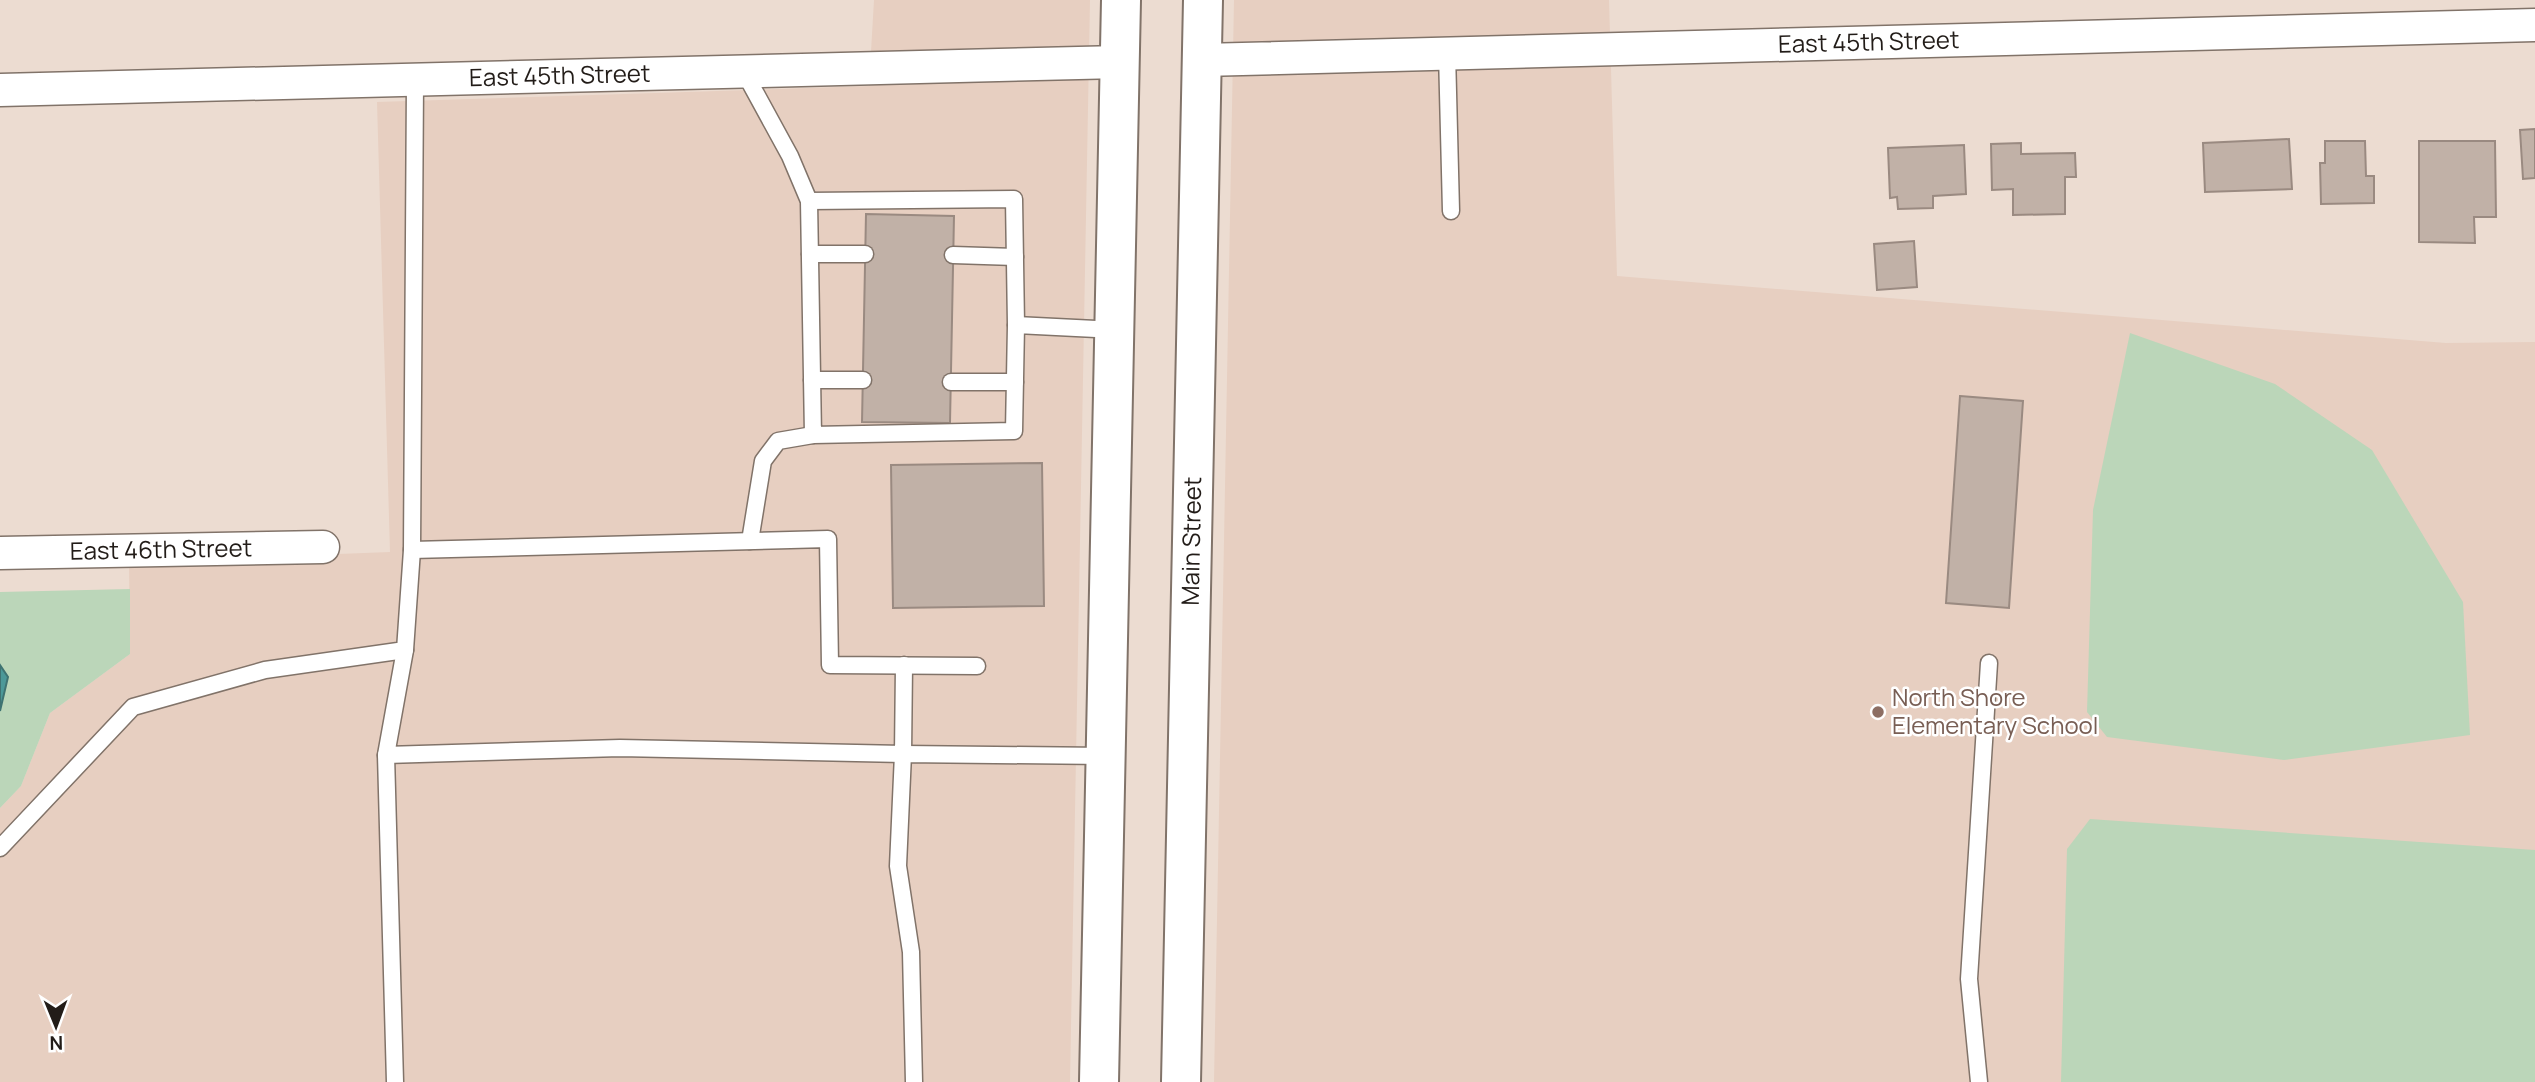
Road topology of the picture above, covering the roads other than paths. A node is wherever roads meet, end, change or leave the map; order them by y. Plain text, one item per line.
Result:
1 (1121, 0) edge
2 (1203, 0) edge
3 (2535, 25) edge
4 (1447, 53) junction
5 (1202, 60) junction
6 (1120, 62) junction
7 (743, 70) junction
8 (415, 81) junction
9 (0, 90) edge
10 (809, 201) junction
11 (1451, 211) dead end
12 (810, 254) junction
13 (865, 254) dead end
14 (953, 254) dead end
15 (1015, 257) junction
16 (1016, 325) junction
17 (1115, 330) junction
18 (812, 380) junction
19 (863, 380) dead end
20 (951, 382) dead end
21 (1015, 382) junction
22 (813, 435) junction
23 (750, 541) junction
24 (323, 547) dead end
25 (412, 550) junction
26 (0, 553) edge
27 (405, 650) junction
28 (1989, 663) dead end
29 (904, 665) junction
30 (977, 666) dead end
31 (903, 754) junction
32 (386, 755) junction
33 (1106, 756) junction
34 (0, 848) edge
35 (395, 1082) edge
36 (914, 1082) edge
37 (1099, 1082) edge
38 (1181, 1082) edge
39 (1979, 1082) edge

1 - 6 main road
2 - 5 main road, Main Street
3 - 4 street, East 45th Street
4 - 5 street, East 45th Street
4 - 11 lane
5 - 38 main road, Main Street
6 - 7 street, East 45th Street
6 - 17 main road
7 - 8 street, East 45th Street
7 - 10 lane
8 - 9 street, East 45th Street
8 - 25 lane
10 - 12 lane
10 - 15 lane
12 - 13 lane
12 - 18 lane
14 - 15 lane
15 - 16 lane
16 - 17 lane
16 - 21 lane
17 - 33 main road
18 - 19 lane
18 - 22 lane
20 - 21 lane
21 - 22 lane
22 - 23 lane
23 - 25 lane
23 - 29 lane
24 - 26 street, East 46th Street
25 - 27 lane
27 - 32 lane
27 - 34 lane
28 - 39 lane
29 - 30 lane
29 - 31 lane
31 - 32 lane
31 - 33 lane
31 - 36 lane
32 - 35 lane
33 - 37 main road

